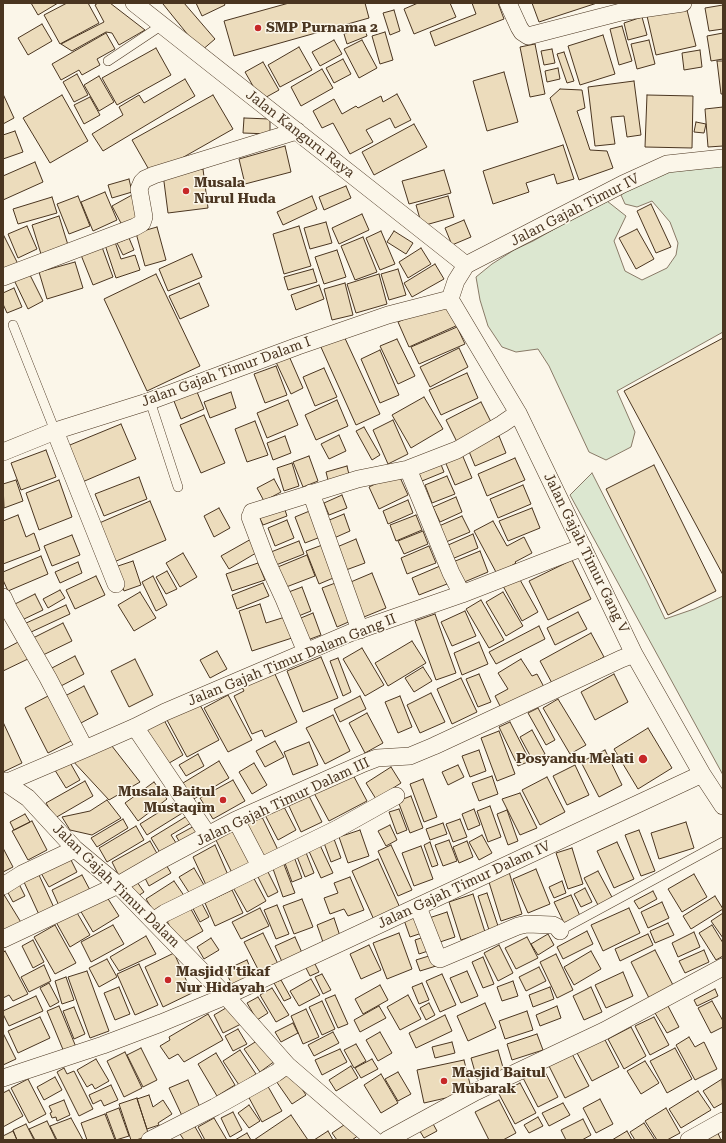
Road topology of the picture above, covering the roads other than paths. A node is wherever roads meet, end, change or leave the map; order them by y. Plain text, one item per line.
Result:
1 (134, 3) edge
2 (508, 3) edge
3 (683, 3) edge
4 (162, 25) junction
5 (108, 61) dead end
6 (297, 131) junction
7 (723, 158) edge
8 (466, 265) junction
9 (3, 277) edge
10 (450, 299) junction
11 (13, 325) dead end
12 (150, 401) junction
13 (518, 412) junction
14 (55, 431) junction
15 (3, 452) edge
16 (408, 469) junction
17 (178, 487) dead end
18 (311, 493) junction
19 (583, 547) junction
20 (116, 584) dead end
21 (462, 594) junction
22 (3, 598) edge
23 (360, 630) junction
24 (306, 652) junction
25 (634, 654) junction
26 (135, 727) junction
27 (85, 749) junction
28 (702, 774) junction
29 (4, 783) edge
30 (396, 796) dead end
31 (723, 806) edge
32 (236, 820) junction
33 (208, 836) junction
34 (723, 842) edge
35 (75, 849) junction
36 (260, 866) junction
37 (118, 885) junction
38 (3, 886) edge
39 (418, 907) junction
40 (153, 921) junction
41 (557, 932) joint
42 (3, 939) edge
43 (723, 967) edge
44 (226, 996) junction
45 (287, 1065) junction
46 (3, 1078) edge
47 (723, 1121) edge
48 (150, 1140) edge
49 (374, 1140) edge
50 (387, 1140) edge
51 (689, 1140) edge

1 - 4 street, Jalan Kanguru Raya
2 - 3 street
4 - 5 lane
4 - 6 street, Jalan Kanguru Raya
6 - 8 street, Jalan Kanguru Raya
6 - 9 street
7 - 8 street, Jalan Gajah Timur IV
8 - 10 street
10 - 12 street, Jalan Gajah Timur Dalam I
10 - 13 street, Jalan Gajah Timur Gang V
11 - 14 lane
12 - 14 street, Jalan Gajah Timur Dalam I
12 - 17 lane
13 - 16 street
13 - 19 street, Jalan Gajah Timur Gang V
14 - 15 street, Jalan Gajah Timur Dalam I
14 - 20 street
16 - 18 street
16 - 21 street
18 - 23 street
18 - 24 street
19 - 21 street, Jalan Gajah Timur Dalam Gang II
19 - 25 street, Jalan Gajah Timur Gang V
21 - 23 street, Jalan Gajah Timur Dalam Gang II
22 - 27 street
23 - 24 street, Jalan Gajah Timur Dalam Gang II
24 - 26 street, Jalan Gajah Timur Dalam Gang II
25 - 28 street, Jalan Gajah Timur Gang V
25 - 32 street, Jalan Gajah Timur Dalam III
26 - 27 street, Jalan Gajah Timur Dalam Gang II
26 - 33 street
27 - 29 street, Jalan Gajah Timur Dalam Gang II
28 - 31 street, Jalan Gajah Timur Gang V
28 - 39 street, Jalan Gajah Timur Dalam IV
29 - 35 street, Jalan Gajah Timur Dalam
30 - 36 street
32 - 33 street, Jalan Gajah Timur Dalam III
32 - 36 street
33 - 37 street, Jalan Gajah Timur Dalam III
34 - 41 lane
35 - 37 street, Jalan Gajah Timur Dalam
35 - 38 street
36 - 40 street
37 - 40 street, Jalan Gajah Timur Dalam
37 - 42 street, Jalan Gajah Timur Dalam III
39 - 41 street
39 - 44 street, Jalan Gajah Timur Dalam IV
40 - 44 street, Jalan Gajah Timur Dalam
43 - 50 street
44 - 45 street
44 - 46 street, Jalan Gajah Timur Dalam IV
45 - 48 street
45 - 49 street
47 - 51 street

